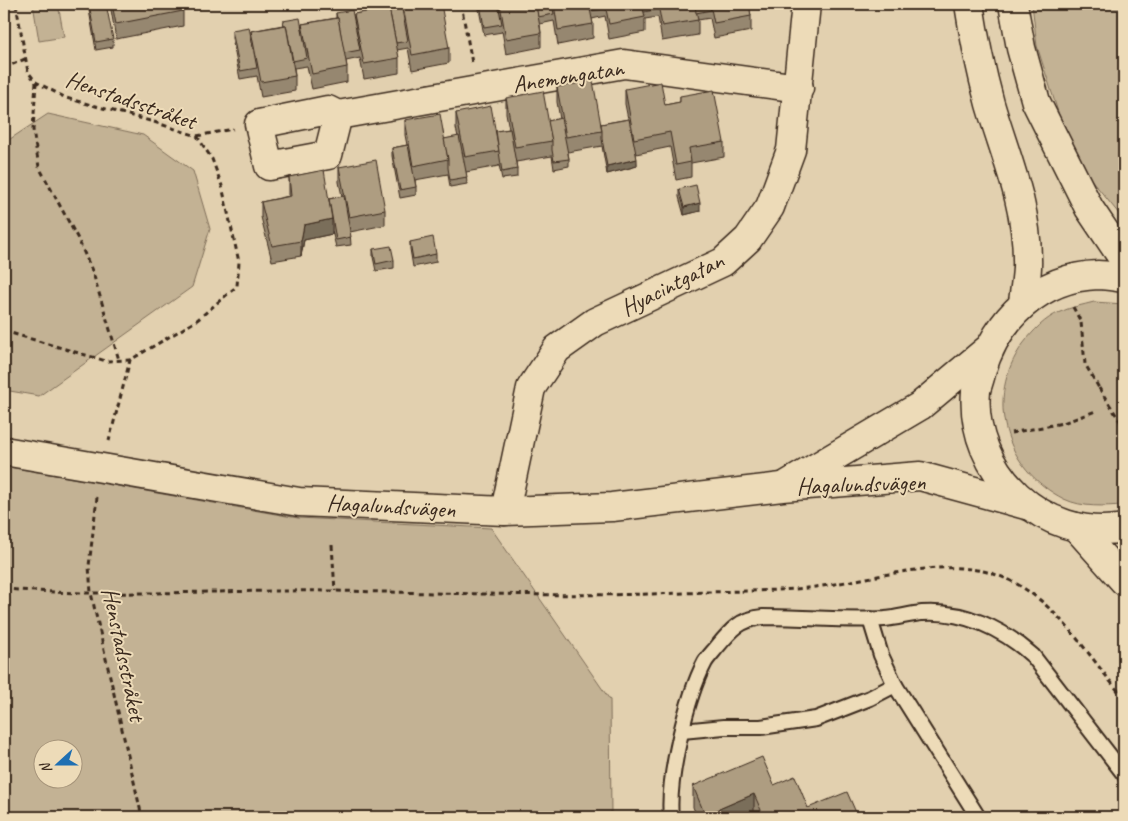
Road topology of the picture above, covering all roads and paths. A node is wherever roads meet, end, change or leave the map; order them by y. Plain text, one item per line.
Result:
1 (16, 4) edge
2 (460, 4) edge
3 (806, 4) edge
4 (969, 4) edge
5 (1013, 4) edge
6 (25, 59) junction
7 (4, 68) edge
8 (36, 82) junction
9 (799, 88) junction
10 (478, 90) junction
11 (338, 115) junction
12 (259, 124) junction
13 (197, 136) junction
14 (1124, 260) edge
15 (1124, 278) edge
16 (1070, 301) dead end
17 (1023, 304) junction
18 (4, 331) edge
19 (988, 350) junction
20 (119, 360) junction
21 (130, 360) junction
22 (1096, 411) dead end
23 (1124, 432) edge
24 (1008, 434) dead end
25 (108, 444) dead end
26 (4, 451) edge
27 (782, 488) junction
28 (97, 497) dead end
29 (1026, 505) junction
30 (505, 511) junction
31 (1076, 527) junction
32 (1124, 528) edge
33 (332, 545) dead end
34 (1124, 581) edge
35 (4, 589) edge
36 (334, 591) junction
37 (91, 593) junction
38 (870, 619) junction
39 (895, 686) junction
40 (1124, 698) edge
41 (682, 731) junction
42 (1124, 774) edge
43 (142, 817) edge
44 (671, 817) edge
45 (978, 817) edge

1 - 6 path, Henstadsstråket
2 - 10 path
3 - 9 main road, Hyacintgatan
4 - 17 main road
5 - 14 main road
6 - 7 path
6 - 8 path, Henstadsstråket
8 - 13 path, Henstadsstråket
8 - 20 path
9 - 10 main road, Anemongatan
9 - 30 main road, Hyacintgatan
10 - 11 main road, Anemongatan
11 - 12 main road, Anemongatan
11 - 12 main road
12 - 13 path
13 - 21 path, Henstadsstråket
15 - 17 main road
16 - 23 path, bridge
17 - 19 main road
18 - 20 path
19 - 27 main road, Hagalundsvägen
19 - 29 main road
20 - 21 path
21 - 25 path
22 - 24 path
26 - 30 main road, Hagalundsvägen
27 - 29 main road, Hagalundsvägen
27 - 30 main road, Hagalundsvägen
28 - 37 path, Henstadsstråket
29 - 31 main road
31 - 32 main road
31 - 34 main road
33 - 36 path
35 - 37 path
36 - 37 path
36 - 40 path
37 - 43 path, Henstadsstråket
38 - 39 lane
38 - 41 lane
38 - 42 lane
39 - 41 lane
39 - 45 lane
41 - 44 lane

